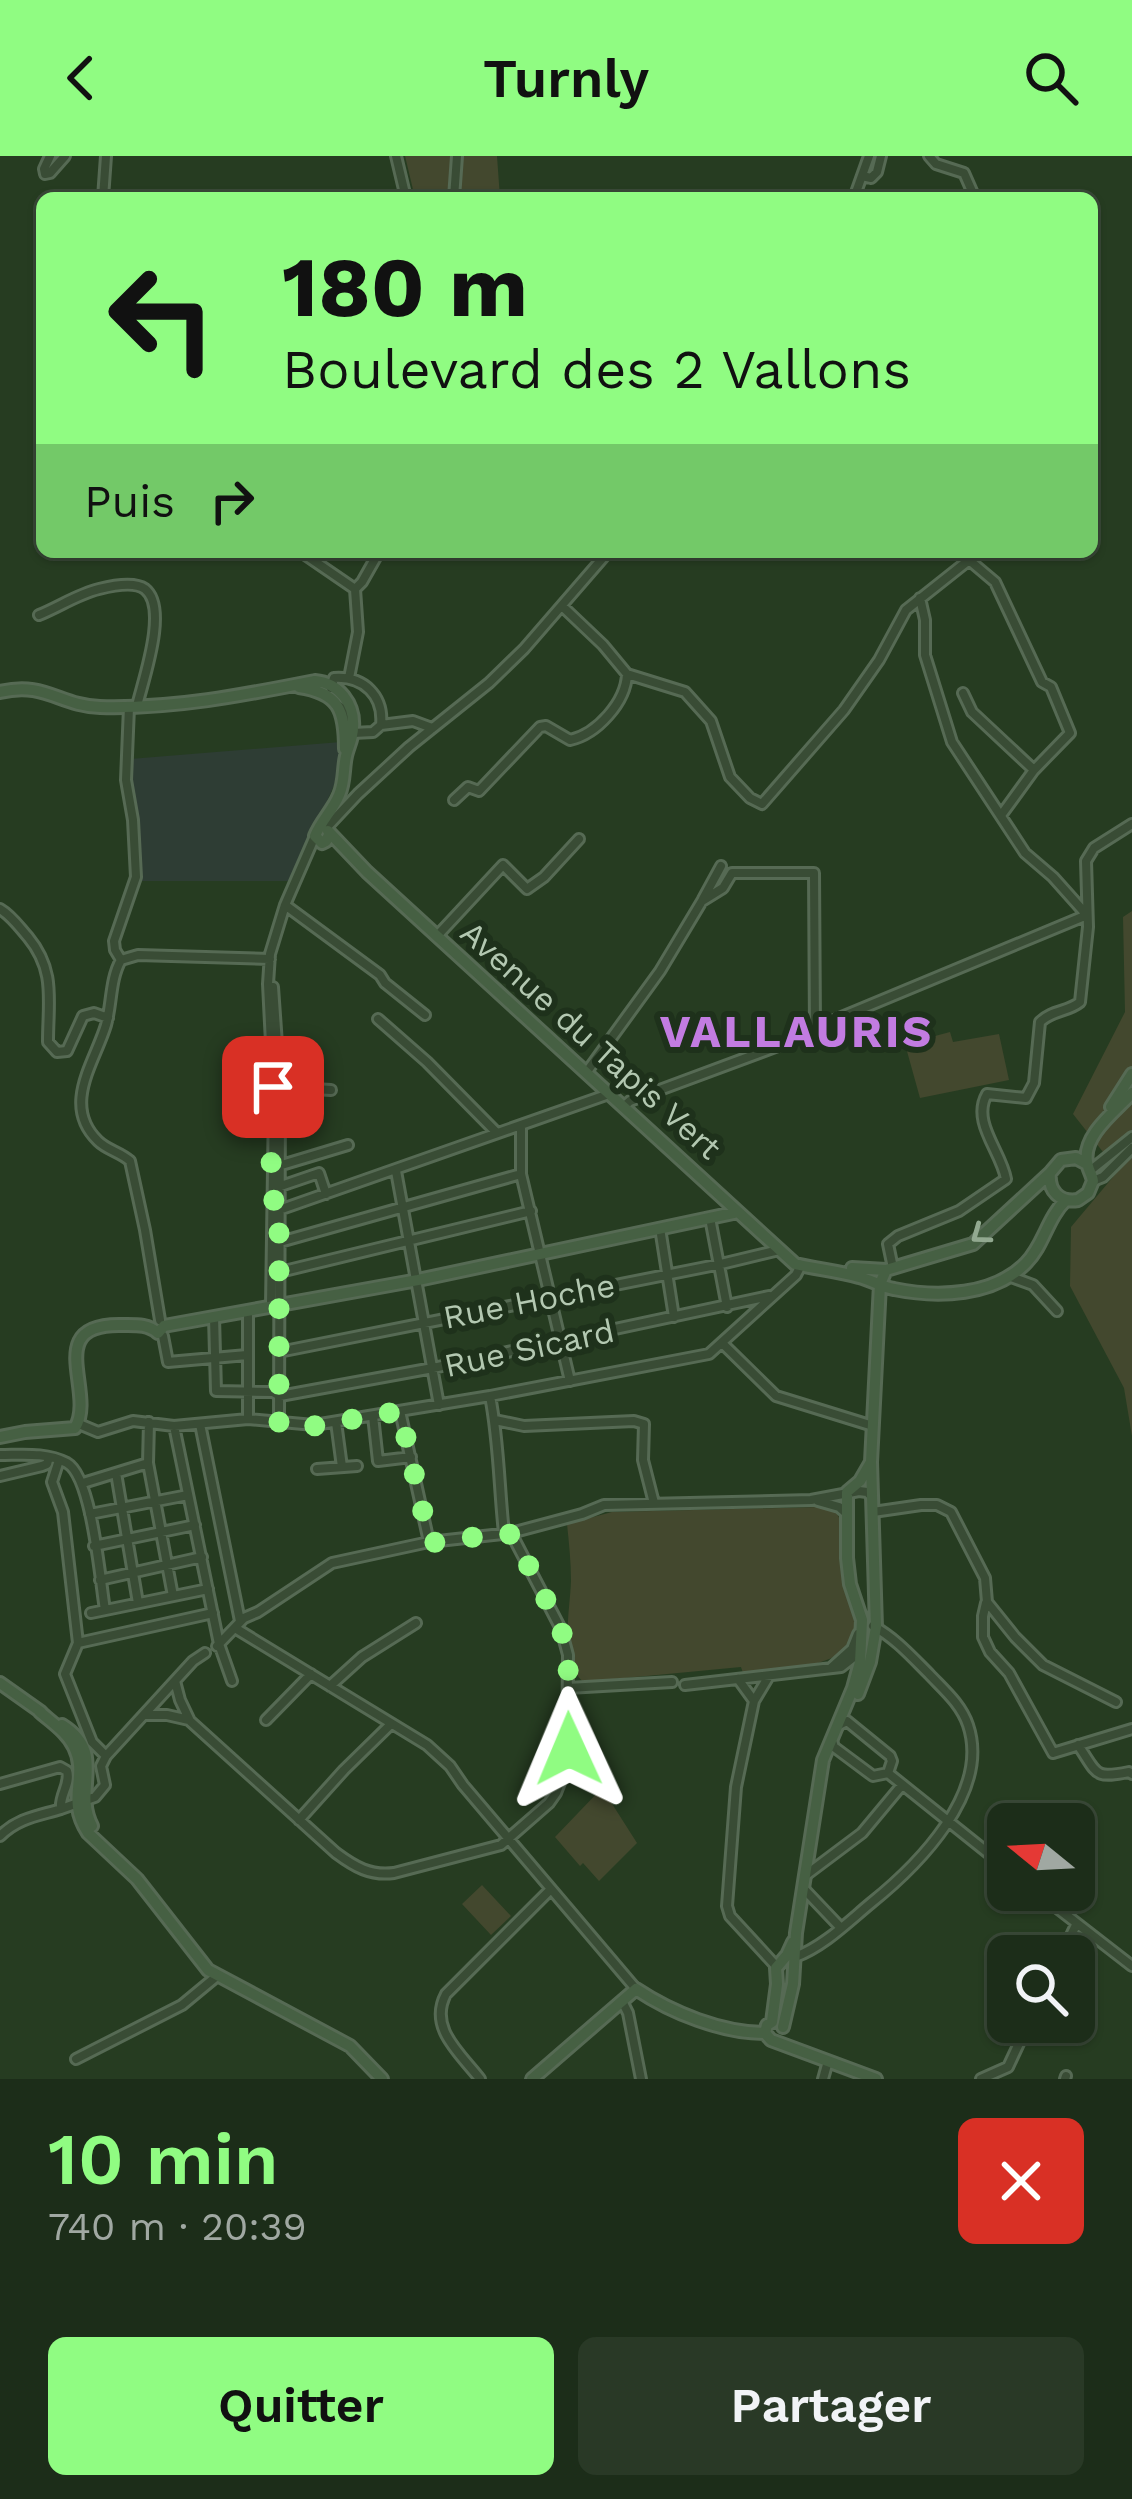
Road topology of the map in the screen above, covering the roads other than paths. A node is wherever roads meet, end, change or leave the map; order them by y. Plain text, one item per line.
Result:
1 (50, 156) edge
2 (64, 156) edge
3 (106, 156) edge
4 (396, 156) edge
5 (457, 156) edge
6 (869, 156) edge
7 (881, 156) edge
8 (929, 156) edge
9 (862, 176) junction
10 (103, 192) edge
11 (405, 192) edge
12 (454, 192) edge
13 (856, 192) edge
14 (972, 192) edge
15 (310, 558) edge
16 (376, 558) edge
17 (603, 558) edge
18 (969, 558) edge
19 (973, 558) edge
20 (356, 589) junction
21 (920, 598) junction
22 (562, 606) junction
23 (39, 615) dead end
24 (627, 674) junction
25 (349, 678) junction
26 (296, 686) junction
27 (332, 689) junction
28 (0, 692) edge
29 (963, 693) dead end
30 (133, 706) junction
31 (381, 720) junction
32 (434, 728) junction
33 (353, 733) junction
34 (345, 760) junction
35 (1034, 770) junction
36 (454, 800) dead end
37 (1002, 814) junction
38 (1132, 824) edge
39 (324, 835) junction
40 (578, 839) dead end
41 (722, 866) dead end
42 (702, 901) junction
43 (286, 904) junction
44 (0, 909) edge
45 (1087, 915) junction
46 (437, 937) junction
47 (121, 960) junction
48 (270, 964) junction
49 (425, 1015) dead end
50 (108, 1018) junction
51 (379, 1019) dead end
52 (815, 1028) junction
53 (586, 1072) junction
54 (1132, 1074) edge
55 (277, 1087) junction
56 (331, 1090) dead end
57 (1132, 1093) edge
58 (609, 1094) junction
59 (623, 1107) junction
60 (520, 1127) junction
61 (496, 1132) junction
62 (1132, 1137) edge
63 (348, 1145) dead end
64 (1132, 1148) edge
65 (1071, 1157) junction
66 (275, 1167) junction
67 (396, 1171) junction
68 (1090, 1172) junction
69 (1050, 1173) junction
70 (521, 1174) junction
71 (276, 1185) junction
72 (326, 1194) junction
73 (1066, 1201) junction
74 (277, 1204) junction
75 (404, 1207) junction
76 (531, 1211) junction
77 (738, 1212) junction
78 (710, 1218) junction
79 (660, 1228) junction
80 (411, 1241) junction
81 (277, 1245) junction
82 (779, 1250) junction
83 (542, 1252) junction
84 (1026, 1263) junction
85 (721, 1264) junction
86 (801, 1265) junction
87 (277, 1268) junction
88 (890, 1269) junction
89 (666, 1274) junction
90 (1010, 1277) junction
91 (418, 1280) junction
92 (880, 1284) junction
93 (1034, 1285) junction
94 (776, 1293) junction
95 (551, 1296) junction
96 (275, 1306) junction
97 (727, 1306) junction
98 (248, 1310) junction
99 (1057, 1311) dead end
100 (214, 1317) junction
101 (674, 1317) junction
102 (424, 1322) junction
103 (160, 1327) junction
104 (561, 1340) junction
105 (722, 1343) junction
106 (279, 1352) junction
107 (247, 1355) junction
108 (215, 1360) junction
109 (433, 1368) junction
110 (570, 1381) junction
111 (248, 1392) junction
112 (280, 1396) junction
113 (490, 1396) junction
114 (79, 1401) junction
115 (439, 1405) junction
116 (400, 1411) junction
117 (373, 1416) junction
118 (248, 1419) junction
119 (495, 1420) junction
120 (336, 1422) junction
121 (149, 1423) junction
122 (79, 1424) junction
123 (200, 1424) junction
124 (279, 1424) junction
125 (174, 1426) junction
126 (873, 1426) junction
127 (60, 1430) junction
128 (0, 1437) edge
129 (0, 1455) edge
130 (411, 1457) junction
131 (54, 1458) junction
132 (871, 1462) junction
133 (148, 1463) junction
134 (357, 1466) dead end
135 (342, 1467) junction
136 (317, 1468) dead end
137 (116, 1473) junction
138 (0, 1476) edge
139 (82, 1483) junction
140 (848, 1492) junction
141 (188, 1495) junction
142 (811, 1500) junction
143 (155, 1501) junction
144 (654, 1503) junction
145 (873, 1505) junction
146 (122, 1507) junction
147 (90, 1514) junction
148 (848, 1514) junction
149 (195, 1526) junction
150 (161, 1532) junction
151 (507, 1533) junction
152 (127, 1540) junction
153 (430, 1543) junction
154 (94, 1546) junction
155 (202, 1557) junction
156 (167, 1564) junction
157 (133, 1572) junction
158 (100, 1580) junction
159 (208, 1589) junction
160 (873, 1595) junction
161 (173, 1596) junction
162 (855, 1597) junction
163 (987, 1602) junction
164 (138, 1603) junction
165 (105, 1610) junction
166 (91, 1613) dead end
167 (214, 1618) junction
168 (416, 1623) dead end
169 (870, 1624) junction
170 (238, 1625) junction
171 (78, 1643) junction
172 (218, 1645) junction
173 (205, 1653) dead end
174 (844, 1666) junction
175 (311, 1674) junction
176 (769, 1676) junction
177 (738, 1679) junction
178 (175, 1681) junction
179 (232, 1682) dead end
180 (672, 1682) dead end
181 (0, 1683) edge
182 (685, 1685) dead end
183 (330, 1686) junction
184 (568, 1688) junction
185 (854, 1695) junction
186 (754, 1700) junction
187 (1116, 1702) dead end
188 (145, 1715) junction
189 (266, 1720) dead end
190 (190, 1721) junction
191 (843, 1723) junction
192 (391, 1724) junction
193 (1132, 1729) edge
194 (833, 1744) junction
195 (1078, 1745) junction
196 (106, 1756) junction
197 (888, 1773) junction
198 (1132, 1774) edge
199 (0, 1784) edge
200 (902, 1785) junction
201 (80, 1803) junction
202 (61, 1809) junction
203 (299, 1820) junction
204 (949, 1822) junction
205 (0, 1836) edge
206 (508, 1839) junction
207 (987, 1852) edge
208 (804, 1882) junction
209 (550, 1889) junction
210 (1060, 1911) edge
211 (1076, 1924) junction
212 (841, 1928) junction
213 (796, 1933) junction
214 (1071, 1935) edge
215 (794, 1965) junction
216 (1132, 1966) edge
217 (777, 1967) junction
218 (217, 1976) junction
219 (636, 1989) junction
220 (622, 2001) junction
221 (776, 2031) junction
222 (1019, 2043) edge
223 (76, 2059) dead end
224 (828, 2061) junction
225 (382, 2079) edge
226 (480, 2079) edge
227 (532, 2079) edge
228 (641, 2079) edge
229 (823, 2079) edge
230 (876, 2079) edge
231 (981, 2079) edge

1 - 2 street
3 - 10 street
4 - 11 street
5 - 12 street
6 - 9 street
7 - 9 street
8 - 14 street
9 - 13 street
15 - 20 street
16 - 20 street
17 - 22 street
18 - 21 street
19 - 35 street
20 - 25 street
21 - 24 street
21 - 37 street
22 - 24 street
22 - 32 street
23 - 30 street
24 - 36 street
25 - 27 street
25 - 31 street
26 - 27 main road
26 - 27 main road
26 - 30 main road
27 - 33 main road
27 - 34 main road
28 - 30 main road
29 - 35 street
30 - 47 street
31 - 32 street
31 - 33 street
32 - 39 street
33 - 34 main road
34 - 39 main road
35 - 37 street
37 - 45 street
38 - 45 street
39 - 43 street
39 - 46 main road, Avenue du Tapis Vert
40 - 46 street
41 - 42 street
42 - 52 street
42 - 53 street
43 - 48 street
43 - 49 street
44 - 50 street
45 - 52 street
45 - 88 street
46 - 53 main road, Avenue du Tapis Vert
47 - 48 street
47 - 50 street
48 - 55 street
50 - 103 street
51 - 61 street
52 - 59 street
53 - 58 main road, Avenue du Tapis Vert
54 - 65 main road
55 - 56 street
55 - 66 street
57 - 68 main road
58 - 59 main road, Avenue du Tapis Vert
58 - 60 street
59 - 77 main road, Avenue du Tapis Vert
60 - 61 street
60 - 70 street
61 - 67 street
62 - 68 street
63 - 66 street
64 - 68 street
65 - 68 main road
65 - 69 main road
66 - 71 street
67 - 72 street
67 - 75 street
68 - 73 main road
69 - 73 main road
69 -> 88 main road
70 - 75 street
70 - 76 street
71 - 72 street
71 - 74 street
72 - 74 street
73 - 84 main road
74 - 81 street
75 - 80 street
75 - 81 street
76 - 80 street
76 - 83 street
77 - 78 main road
77 - 82 main road, Avenue du Tapis Vert
78 - 79 main road
78 - 85 street
79 - 83 main road
79 - 89 street
80 - 87 street
80 - 91 street
81 - 87 street
82 - 85 street, Rue Hoche
82 - 86 main road, Avenue du Tapis Vert
83 - 91 main road
83 - 95 street
84 - 90 main road
84 - 93 street
85 - 89 street, Rue Hoche
85 - 97 street
86 - 88 main road
86 - 92 main road
86 - 94 street
87 - 96 street
88 - 92 main road
89 - 95 street, Rue Hoche
89 - 101 street
90 - 92 main road
90 - 93 street
91 - 96 main road
91 - 102 street
92 - 126 main road
93 - 99 street
94 - 97 street, Rue Sicard
94 - 105 street
95 - 102 street, Rue Hoche
95 - 104 street
96 - 98 main road
96 - 106 street
97 - 101 street, Rue Sicard
98 - 100 main road
98 - 107 street
100 - 103 main road
100 - 108 street
101 - 104 street, Rue Sicard
102 - 106 street, Rue Hoche
102 - 109 street
103 - 108 street
103 - 114 main road
104 - 109 street, Rue Sicard
104 - 110 street
105 - 110 street
105 - 126 street
106 - 112 street
107 - 108 street
107 - 111 street
108 - 111 street
109 - 112 street, Rue Sicard
109 - 115 street
110 - 113 street
111 - 112 street, Rue Sicard
111 - 118 street
112 - 124 street
113 - 115 street
113 - 119 street
114 - 122 main road
114 - 127 main road
115 - 116 street
116 - 117 street
116 - 130 street
117 - 120 street
117 - 130 street
118 - 123 street
118 - 124 street
119 - 144 street
119 - 151 street
120 - 124 street
120 - 135 street
121 - 122 street
121 - 125 street
121 - 133 street
122 - 127 main road
123 - 125 street
123 - 170 street
125 - 141 street
126 - 132 main road
127 - 128 main road
129 - 131 street
130 - 153 street
131 - 138 street
131 - 139 street
131 - 171 street
132 - 140 main road
132 - 145 main road
133 - 137 street
133 - 143 street
134 - 135 street
135 - 136 street
137 - 139 street
137 - 146 street
139 - 147 street
140 - 142 street
140 - 145 street
140 - 148 main road
141 - 143 street
141 - 149 street
142 - 144 street
142 - 148 street
143 - 146 street
143 - 150 street
144 - 151 street
145 - 160 main road
145 - 163 street
146 - 147 street
146 - 152 street
147 - 154 street
148 - 162 main road
149 - 150 street
149 - 155 street
150 - 152 street
150 - 156 street
151 - 153 street
151 - 184 street
152 - 154 street
152 - 157 street
153 - 170 street
154 - 158 street
155 - 156 street
155 - 159 street
156 - 157 street
156 - 161 street
157 - 158 street
157 - 164 street
158 - 165 street
159 - 161 street
159 - 167 street
160 - 162 street
160 - 169 main road
161 - 164 street
162 - 169 main road
163 - 187 street
163 - 195 street
164 - 165 street
165 - 166 street
167 - 171 street
167 - 172 street
168 - 183 street
169 - 174 street
169 - 174 main road
169 - 185 main road
169 - 204 street
170 - 172 street
170 - 175 street
171 - 196 street
172 - 179 street
173 - 178 street
174 - 176 street
174 - 185 main road
174 - 185 street
175 - 183 street
175 - 189 street
176 - 177 street
176 - 186 street
177 - 182 street
177 - 186 street
178 - 188 street
178 - 190 street
180 - 184 street
181 - 201 main road
183 - 192 street
184 - 206 street
185 - 191 main road
186 - 217 street
188 - 190 street
188 - 196 street
190 - 203 street
191 - 194 main road
191 - 197 street
192 - 203 street
192 - 206 street
193 - 195 street
194 - 197 street
194 - 208 main road
195 - 198 street
196 - 201 street
197 - 200 street
199 - 202 street
200 - 204 street
200 - 208 street
201 - 202 street
201 - 218 main road
202 - 205 street
203 - 206 street
204 - 207 street
204 - 212 street
206 - 209 street
208 - 212 street
208 - 213 main road
209 - 219 street
209 - 226 street
210 - 211 street
211 - 214 street
211 - 216 street
212 - 215 street
213 - 215 main road
213 - 217 main road
215 - 217 main road
215 - 221 main road
217 - 221 main road
218 - 223 street
218 - 225 main road
219 - 220 main road
219 - 221 main road
220 - 227 main road
220 - 228 street
221 - 224 main road
222 - 231 street
224 - 229 street
224 - 230 main road

